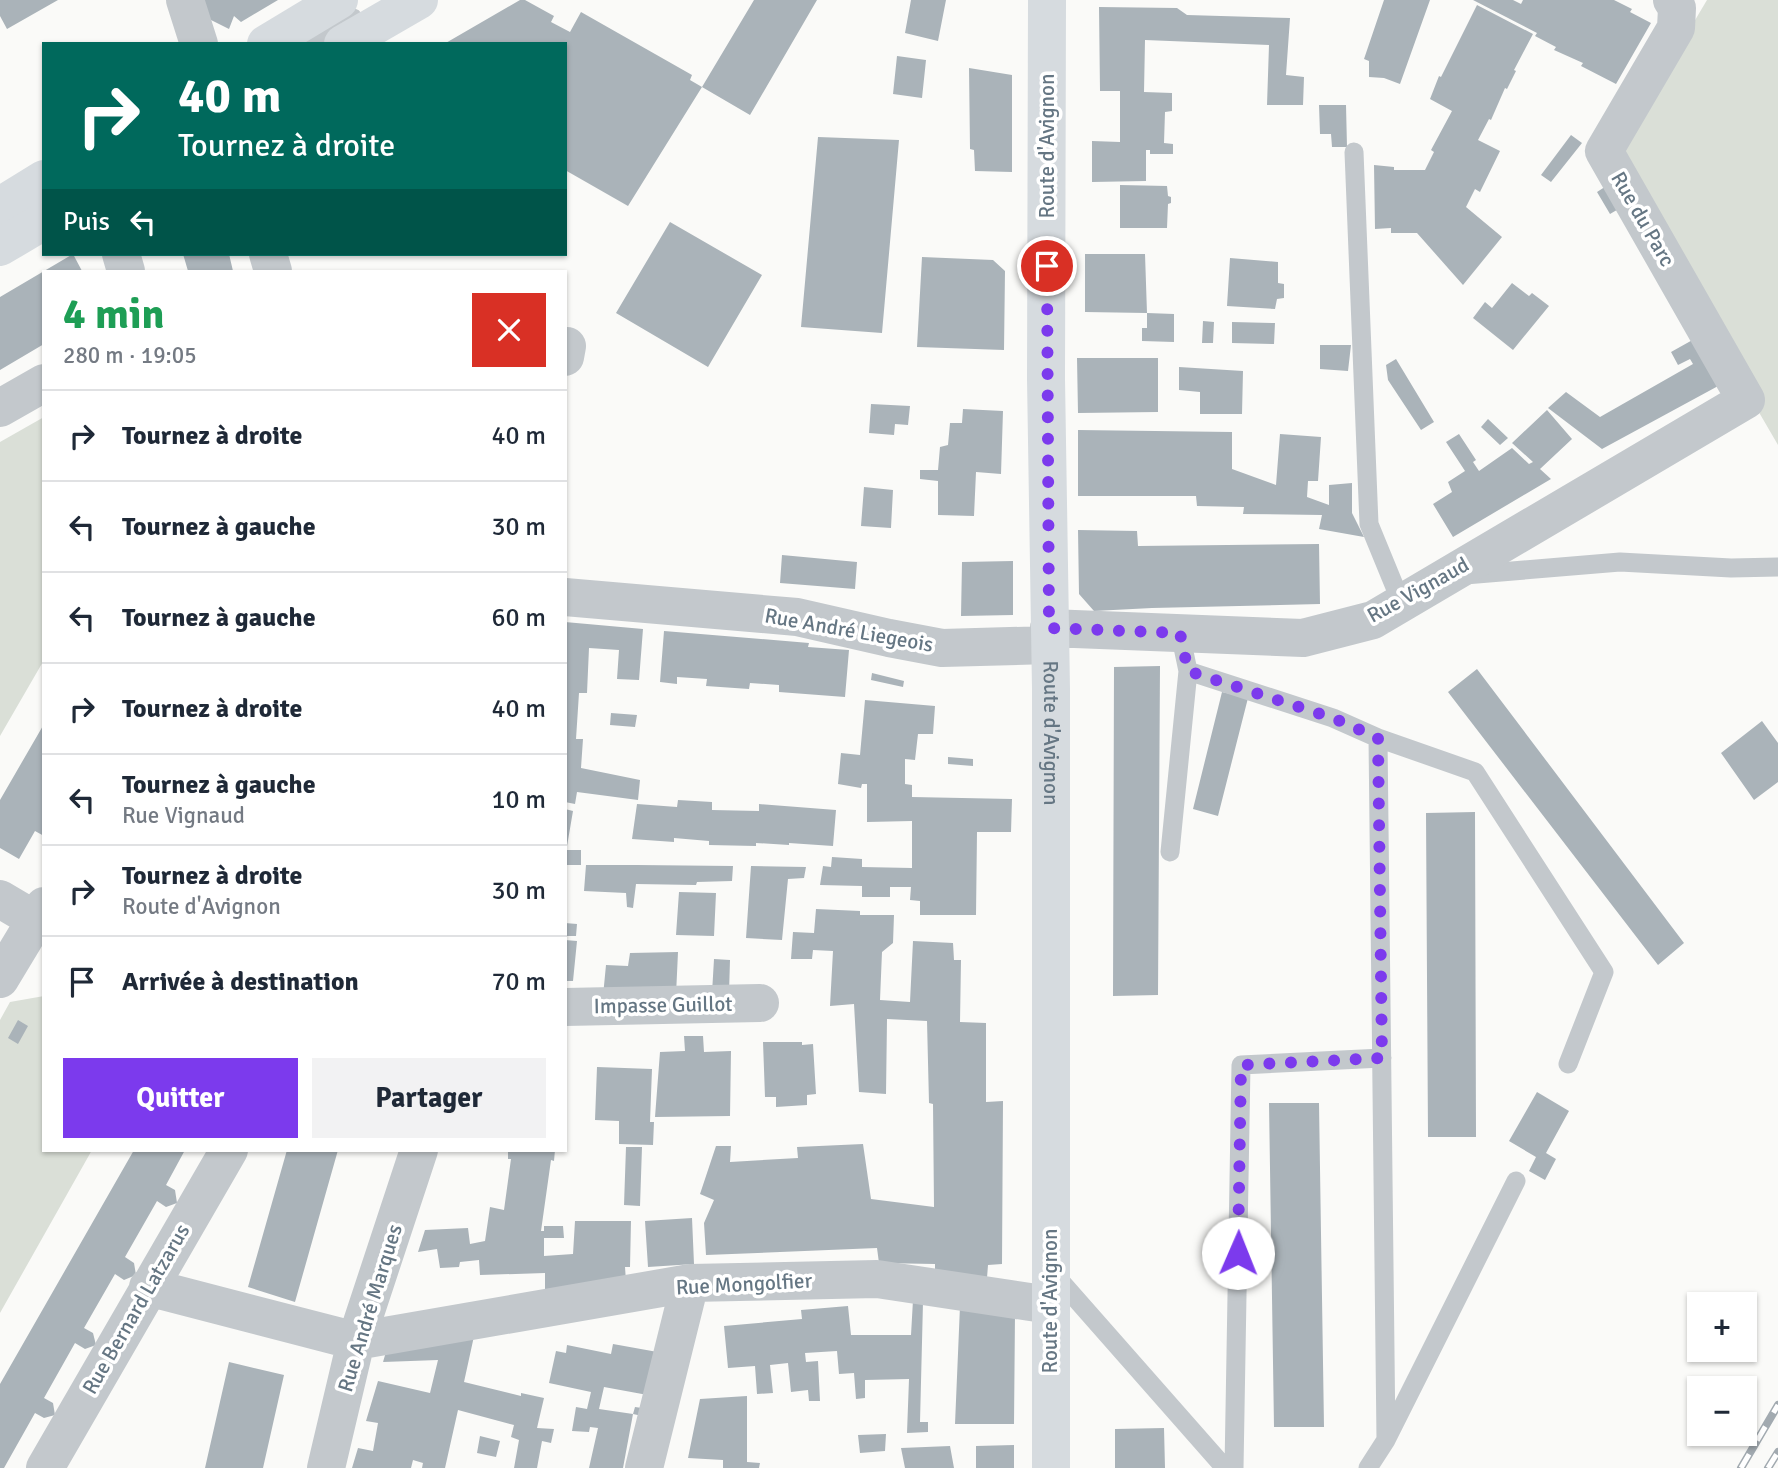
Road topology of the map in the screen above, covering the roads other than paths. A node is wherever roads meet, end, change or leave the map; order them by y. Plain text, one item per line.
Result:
1 (185, 0) edge
2 (339, 0) edge
3 (384, 0) edge
4 (419, 0) edge
5 (1047, 0) edge
6 (1671, 0) edge
7 (198, 42) edge
8 (269, 42) edge
9 (311, 42) edge
10 (346, 42) edge
11 (1354, 152) dead end
12 (42, 180) edge
13 (42, 202) edge
14 (0, 206) edge
15 (42, 223) edge
16 (0, 228) edge
17 (0, 247) edge
18 (42, 384) edge
19 (1746, 400) joint
20 (0, 408) edge
21 (1778, 567) edge
22 (1443, 577) junction
23 (567, 597) edge
24 (1401, 602) junction
25 (1180, 633) junction
26 (1049, 637) junction
27 (1188, 671) junction
28 (1378, 738) junction
29 (1170, 852) dead end
30 (0, 900) edge
31 (41, 917) edge
32 (0, 979) edge
33 (760, 1003) dead end
34 (567, 1007) edge
35 (1382, 1058) junction
36 (1568, 1064) dead end
37 (228, 1152) edge
38 (418, 1152) edge
39 (1516, 1181) dead end
40 (690, 1283) junction
41 (148, 1287) junction
42 (1050, 1287) junction
43 (356, 1340) junction
44 (1386, 1440) junction
45 (45, 1468) edge
46 (326, 1468) edge
47 (644, 1468) edge
48 (1051, 1468) edge
49 (1225, 1468) edge
50 (1234, 1468) edge
51 (1368, 1468) edge

1 - 7 street
2 - 8 main road
3 - 9 lane
4 - 10 main road
5 - 26 main road, Route d'Avignon
6 - 19 street, Rue du Parc
11 - 24 lane
12 - 14 main road
13 - 16 lane
15 - 17 main road
18 - 20 street
19 - 22 street, Rue Vignaud
21 - 22 lane
22 - 24 street, Rue Vignaud
23 - 26 street, Rue André Liegeois
24 - 25 street, Rue Vignaud
25 - 26 street, Rue Vignaud
25 - 27 lane
26 - 42 main road, Route d'Avignon
27 - 28 lane
27 - 29 lane
28 - 35 lane
28 - 36 lane
30 - 31 street
31 - 32 street
33 - 34 street, Impasse Guillot
35 - 44 lane
35 - 50 lane
37 - 41 street, Rue Bernard Latzarus
38 - 43 street, Rue André Marques
39 - 44 lane
40 - 42 street, Rue Mongolfier
40 - 43 street, Rue Mongolfier
40 - 47 street
41 - 43 street
41 - 45 street, Rue Bernard Latzarus
42 - 48 main road, Route d'Avignon
42 - 49 lane
43 - 46 street, Rue André Marques
44 - 51 lane

